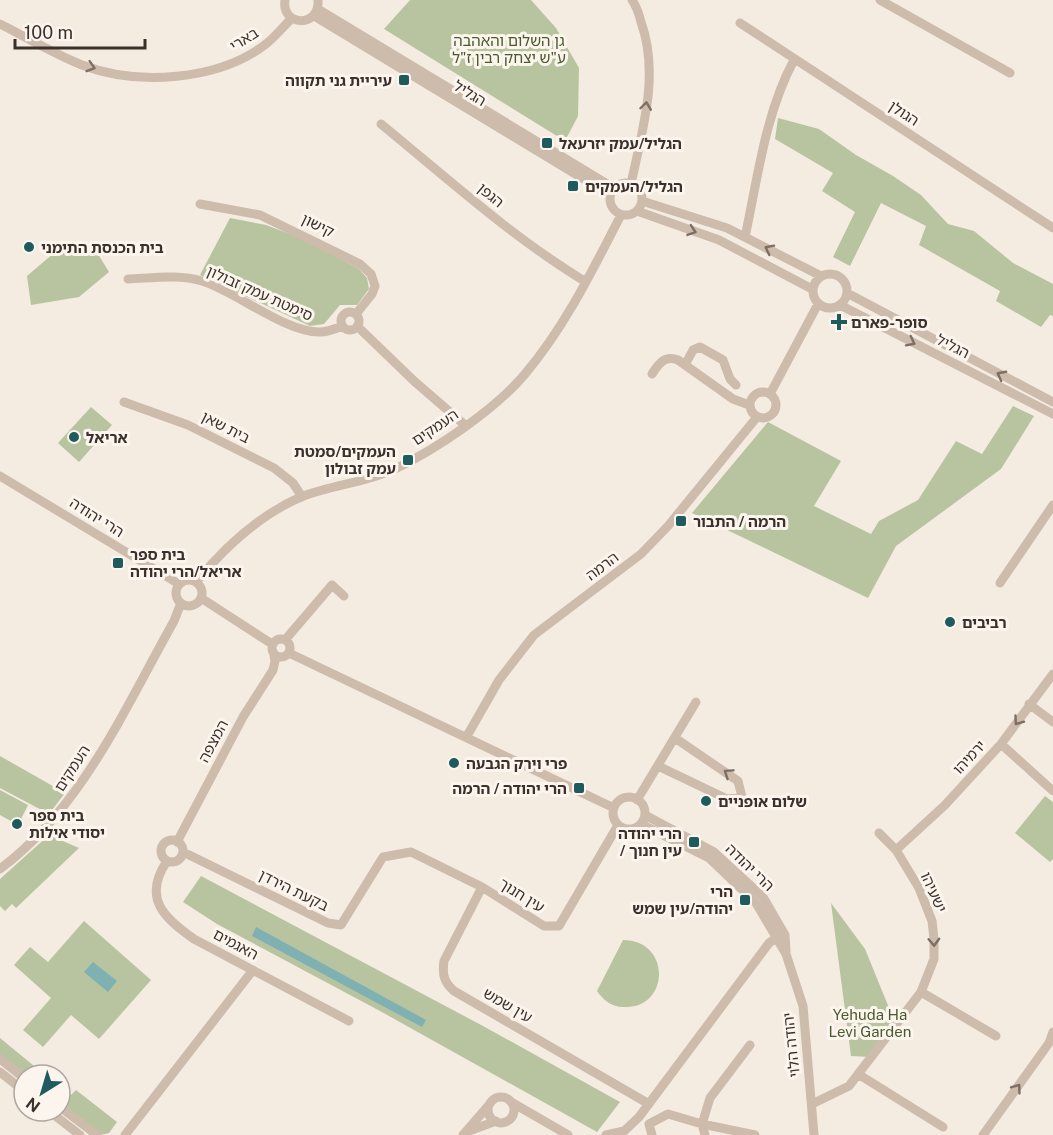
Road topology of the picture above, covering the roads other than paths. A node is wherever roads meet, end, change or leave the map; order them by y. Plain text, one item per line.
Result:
1 (285, 0) edge
2 (632, 0) edge
3 (880, 0) edge
4 (897, 4) edge
5 (317, 8) edge
6 (292, 18) junction
7 (740, 23) dead end
8 (0, 24) edge
9 (794, 60) junction
10 (1010, 73) dead end
11 (381, 124) dead end
12 (631, 184) junction
13 (612, 191) junction
14 (642, 201) junction
15 (200, 204) dead end
16 (637, 211) junction
17 (621, 215) junction
18 (1053, 228) edge
19 (745, 237) junction
20 (821, 276) junction
21 (128, 279) dead end
22 (586, 282) junction
23 (812, 289) junction
24 (847, 293) junction
25 (818, 304) junction
26 (840, 305) junction
27 (356, 314) junction
28 (342, 326) junction
29 (357, 326) junction
30 (684, 364) junction
31 (652, 374) dead end
32 (736, 385) dead end
33 (770, 394) junction
34 (124, 402) dead end
35 (1053, 402) edge
36 (749, 405) junction
37 (1053, 414) edge
38 (757, 417) junction
39 (466, 426) junction
40 (0, 476) edge
41 (302, 497) junction
42 (1053, 505) edge
43 (196, 582) junction
44 (1000, 583) dead end
45 (179, 585) junction
46 (344, 596) dead end
47 (201, 598) junction
48 (181, 603) junction
49 (285, 640) junction
50 (273, 650) junction
51 (289, 653) junction
52 (1053, 674) edge
53 (696, 702) dead end
54 (1029, 704) junction
55 (1053, 722) edge
56 (467, 736) junction
57 (675, 738) junction
58 (1001, 744) junction
59 (658, 766) junction
60 (1053, 791) edge
61 (637, 800) junction
62 (614, 808) junction
63 (643, 820) junction
64 (618, 825) junction
65 (879, 833) dead end
66 (177, 842) junction
67 (896, 850) junction
68 (183, 852) junction
69 (397, 854) joint
70 (167, 861) junction
71 (0, 869) edge
72 (482, 887) junction
73 (776, 938) junction
74 (786, 954) junction
75 (253, 970) junction
76 (921, 992) junction
77 (349, 1021) dead end
78 (1053, 1032) edge
79 (996, 1036) dead end
80 (750, 1045) dead end
81 (0, 1059) edge
82 (12, 1068) edge
83 (0, 1072) edge
84 (858, 1074) junction
85 (12, 1082) edge
86 (511, 1102) junction
87 (490, 1104) junction
88 (649, 1104) junction
89 (812, 1104) junction
90 (72, 1116) edge
91 (538, 1119) junction
92 (508, 1120) junction
93 (496, 1121) junction
94 (133, 1122) junction
95 (64, 1123) edge
96 (702, 1124) junction
97 (943, 1127) dead end
98 (622, 1133) edge
99 (80, 1135) edge
100 (97, 1135) edge
101 (119, 1135) edge
102 (124, 1135) edge
103 (464, 1135) edge
104 (568, 1135) edge
105 (606, 1135) edge
106 (652, 1135) edge
107 (705, 1135) edge
108 (755, 1135) edge
109 (814, 1135) edge
110 (983, 1135) edge

1 - 6 street
12 -> 2 street
3 - 4 street
4 - 10 street
5 - 6 street
5 - 13 street, הגליל
8 -> 6 street, בארי
7 - 9 street, הגולן
9 - 18 street, הגולן
9 - 19 street
11 - 22 street, הגפן
12 - 13 street
12 - 14 street
13 - 17 street
14 - 16 street
14 - 19 street
15 - 27 street, קישון
16 - 17 street
16 -> 23 street
17 - 22 street, העמקים
20 -> 19 street
20 - 23 street
20 - 24 street
21 - 28 street, סימטת עמק זבולון
22 - 39 street, העמקים
23 - 25 street
24 - 26 street
35 -> 24 street, הגליל
25 - 26 street
25 - 33 street
26 -> 37 street, הגליל
27 - 28 street
27 - 29 street
28 - 29 street
29 - 39 street
30 - 31 street
30 - 32 street
30 - 36 street
33 - 36 street
33 - 38 street
34 - 41 street, בית שאן
36 - 38 street
38 - 56 street, הרמה
39 - 41 street, העמקים
40 - 45 street, הרי יהודה
41 - 43 street, העמקים
42 - 44 street
43 - 45 street
43 - 47 street
45 - 48 street
46 - 49 street
47 - 48 street
47 - 50 street
48 - 71 street, העמקים
49 - 50 street
49 - 51 street
50 - 51 street
50 - 66 street, המצפה
51 - 56 street
52 - 54 street, ירמיהו
53 - 57 street
54 - 55 street
54 -> 58 street, ירמיהו
56 - 62 street
57 - 59 street
59 -> 57 street
58 - 60 street
58 - 67 street, ירמיהו
59 - 61 street
61 - 62 street
61 - 63 street
62 - 64 street
63 - 64 street
63 - 73 street, הרי יהודה
63 - 74 street, הרי יהודה
64 - 72 street, עין חנוך
65 - 67 street, ישעיהו
66 - 68 street
66 - 70 street
67 -> 76 street, ישעיהו
68 - 69 street, בקעת הירדן
68 - 70 street
69 - 72 street, עין חנוך
70 - 75 street, האגמים
72 - 88 street, עין שמש
73 - 74 street, הרי יהודה
73 - 88 street
74 - 89 street, יהודה הלוי
75 - 77 street, האגמים
75 - 94 street
76 - 79 street
76 - 84 street, ישעיהו
110 -> 78 street
80 - 96 street
81 - 82 street
83 - 85 street
84 - 89 street, ישעיהו
84 - 97 street
86 - 87 street
86 - 91 street
86 - 92 street
87 - 93 street
87 - 103 street
88 - 98 street
89 - 109 street, יהודה הלוי
90 - 100 street
91 - 92 street
91 - 104 street
92 - 93 street
93 - 103 street
94 - 101 street
94 - 102 street
95 - 99 street
96 - 106 street
96 - 107 street
96 - 108 street
98 - 105 street

